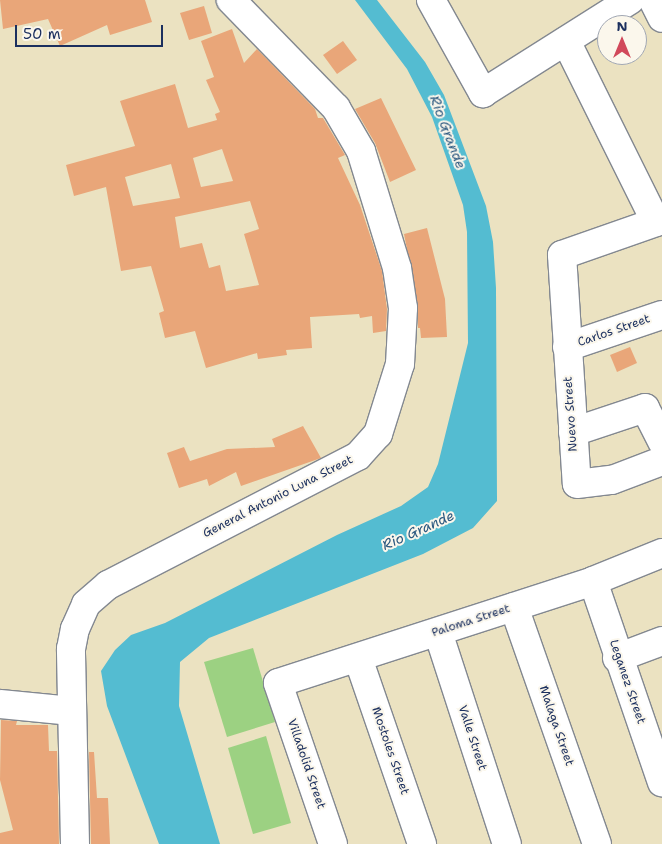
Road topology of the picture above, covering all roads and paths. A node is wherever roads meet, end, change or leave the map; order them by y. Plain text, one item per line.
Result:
1 (231, 0) edge
2 (630, 0) edge
3 (653, 0) edge
4 (439, 3) edge
5 (662, 18) edge
6 (566, 41) junction
7 (659, 221) edge
8 (662, 315) edge
9 (566, 347) junction
10 (573, 432) junction
11 (662, 442) edge
12 (662, 461) edge
13 (662, 553) edge
14 (593, 581) junction
15 (514, 607) junction
16 (438, 632) junction
17 (662, 641) edge
18 (358, 658) junction
19 (617, 658) junction
20 (278, 683) joint
21 (0, 704) edge
22 (71, 711) junction
23 (660, 770) edge
24 (75, 844) edge
25 (333, 844) edge
26 (422, 844) edge
27 (507, 844) edge
28 (597, 844) edge

1 - 22 street, General Antonio Luna Street
2 - 6 street
3 - 5 street
4 - 6 street
6 - 7 street
7 - 9 street, Nuevo Street
8 - 9 street, Carlos Street
9 - 10 street, Nuevo Street
10 - 11 street
10 - 12 street, Nuevo Street
13 - 14 street, Paloma Street
14 - 15 street, Paloma Street
14 - 19 street, Leganez Street
15 - 16 street, Paloma Street
15 - 28 street, Malaga Street
16 - 18 street, Paloma Street
16 - 27 street, Valle Street
17 - 19 street
18 - 20 street, Paloma Street
18 - 26 street, Mostoles Street
19 - 23 street, Leganez Street
20 - 25 street, Villadolid Street
21 - 22 street
22 - 24 street, General Antonio Luna Street

